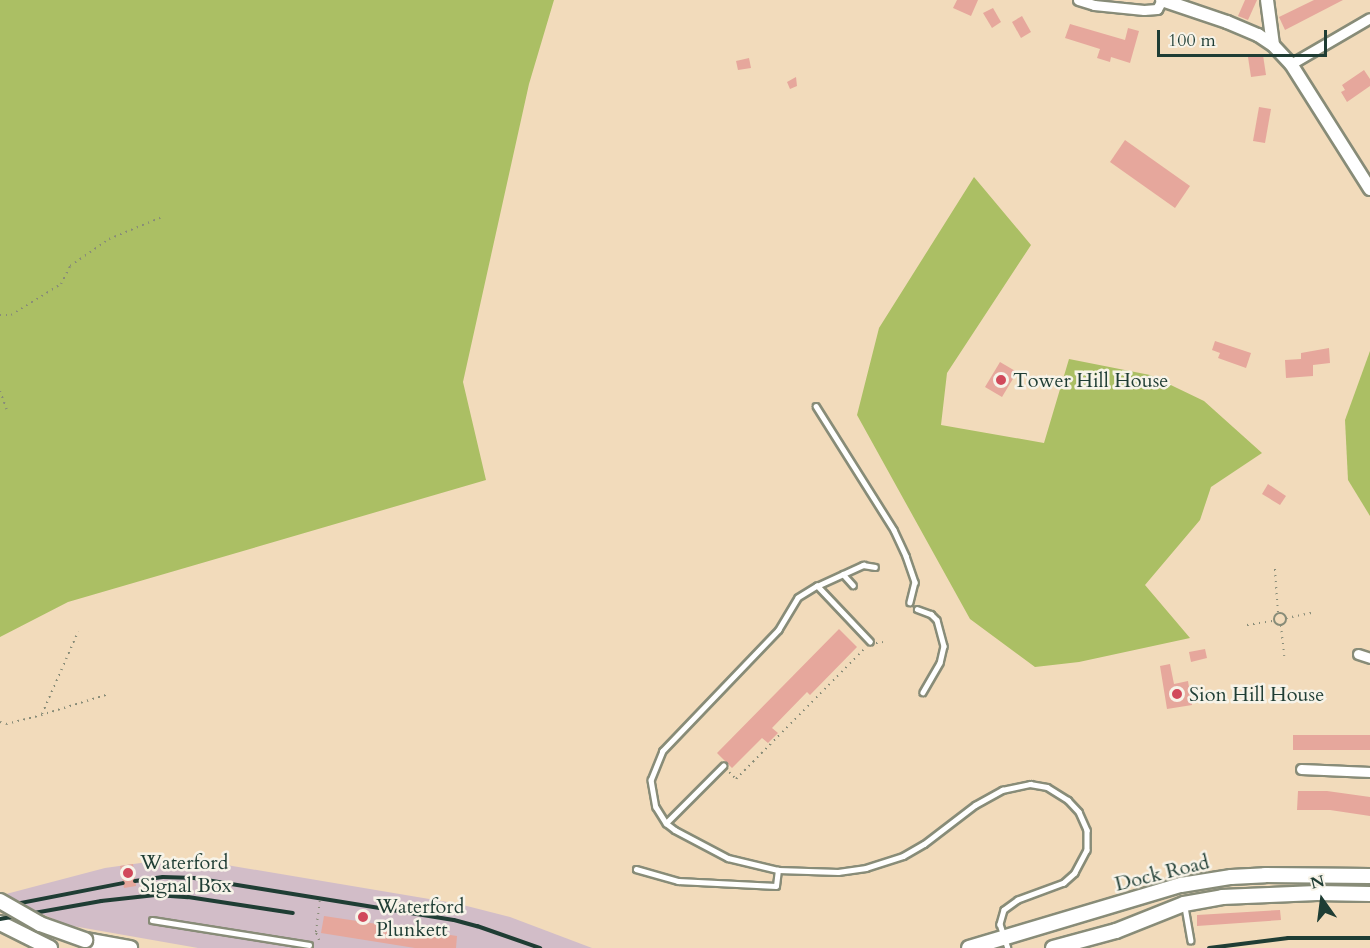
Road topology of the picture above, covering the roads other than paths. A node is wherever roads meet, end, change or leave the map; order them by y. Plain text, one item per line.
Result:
1 (1078, 0) edge
2 (1162, 0) edge
3 (1267, 0) edge
4 (1370, 18) edge
5 (1273, 45) junction
6 (1291, 64) junction
7 (1370, 189) edge
8 (816, 406) dead end
9 (875, 567) dead end
10 (843, 574) junction
11 (853, 585) dead end
12 (817, 586) junction
13 (910, 602) dead end
14 (917, 609) dead end
15 (870, 642) road end
16 (1358, 654) dead end
17 (1370, 658) edge
18 (922, 693) dead end
19 (723, 766) road end
20 (1302, 769) dead end
21 (1370, 772) edge
22 (666, 823) junction
23 (636, 869) dead end
24 (778, 870) junction
25 (1370, 876) edge
26 (1370, 894) edge
27 (0, 901) edge
28 (1184, 904) junction
29 (152, 920) dead end
30 (0, 923) edge
31 (1191, 940) dead end
32 (1006, 943) edge
33 (309, 945) dead end
34 (50, 948) edge
35 (130, 948) edge
36 (969, 948) edge
37 (1053, 948) edge

1 - 2 street
2 - 5 street
3 - 5 street
4 - 6 street
5 - 6 street
6 - 7 street
8 - 13 lane
9 - 10 lane
10 - 11 lane
10 - 12 lane
12 - 15 lane
12 - 22 lane
14 - 18 lane
16 - 17 street
19 - 22 lane
20 - 21 street
22 - 24 lane
23 - 24 lane
24 - 32 lane
25 - 32 main road, Dock Road
26 - 28 main road, Dock Road
27 - 35 main road, bridge
28 - 31 lane
28 - 37 main road, Dock Road
29 - 33 lane
30 - 34 main road
32 - 36 main road, Dock Road

